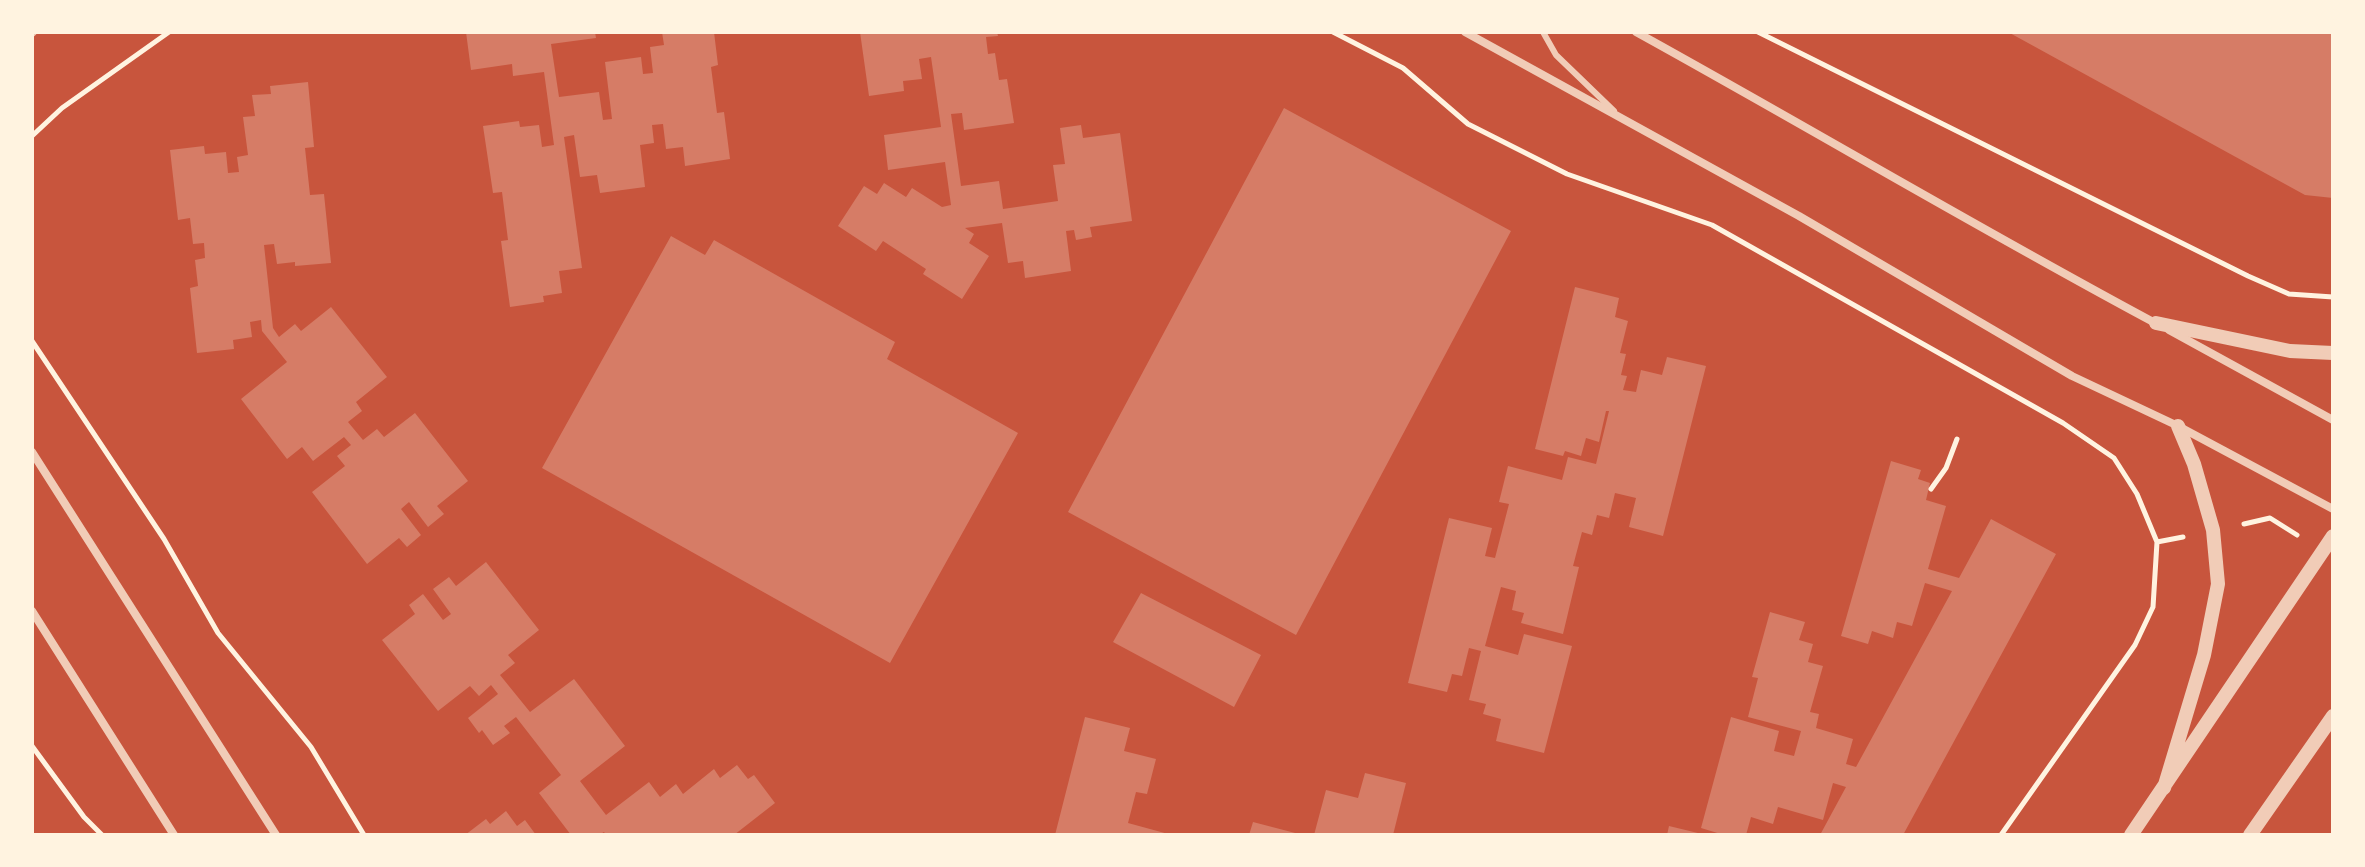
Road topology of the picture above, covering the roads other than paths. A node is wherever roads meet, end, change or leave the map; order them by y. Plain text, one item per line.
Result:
1 (1465, 32) edge
2 (1543, 32) edge
3 (1636, 32) edge
4 (1617, 114) junction
5 (2156, 323) junction
6 (2333, 353) edge
7 (2333, 420) edge
8 (2178, 426) junction
9 (32, 452) edge
10 (2333, 509) edge
11 (2333, 536) edge
12 (32, 611) edge
13 (2333, 716) edge
14 (2333, 731) edge
15 (2316, 741) junction
16 (2164, 788) junction
17 (174, 835) edge
18 (276, 835) edge
19 (2131, 835) edge
20 (2250, 835) edge

1 - 4 street
2 - 4 lane
3 - 5 street
4 - 8 street
5 - 6 street
5 - 7 street
8 - 10 street
8 - 16 street
9 - 18 street
11 - 16 street
12 - 17 street
13 - 15 street
14 - 15 street
15 - 20 street
16 - 19 street

